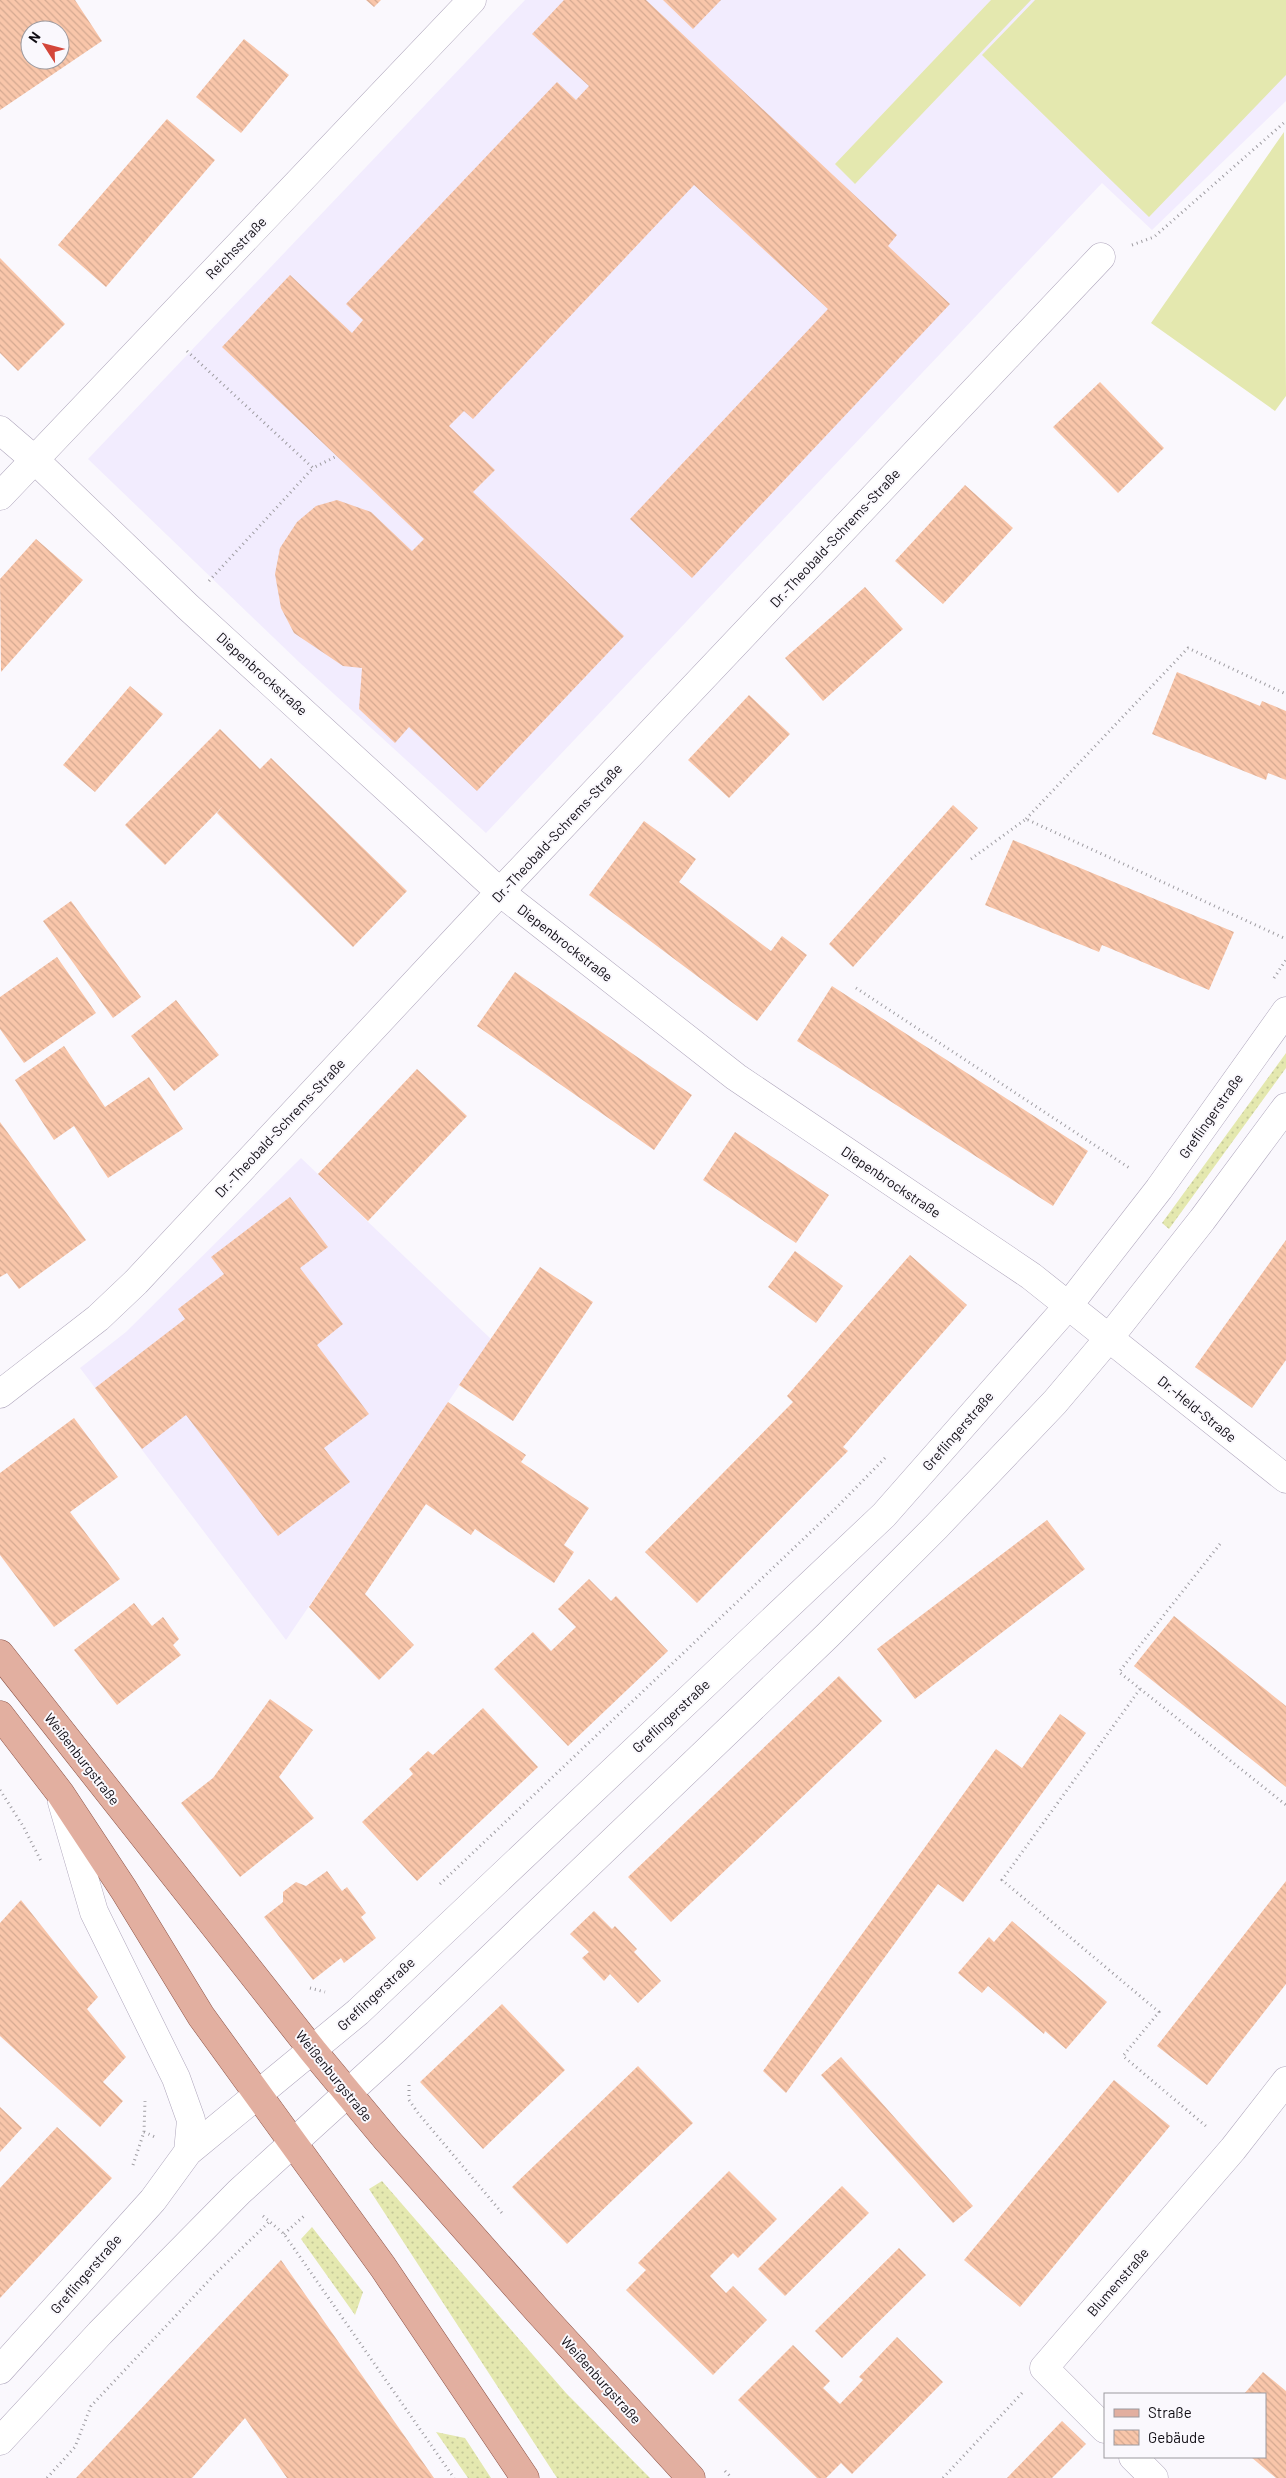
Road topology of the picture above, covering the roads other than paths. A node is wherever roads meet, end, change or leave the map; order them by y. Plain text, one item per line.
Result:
1 (472, 0) edge
2 (1101, 257) road end
3 (0, 430) edge
4 (36, 461) junction
5 (0, 496) edge
6 (500, 892) junction
7 (1286, 1011) edge
8 (1286, 1107) edge
9 (1068, 1306) junction
10 (1109, 1338) junction
11 (0, 1394) edge
12 (1286, 1479) edge
13 (0, 1654) edge
14 (0, 1715) edge
15 (60, 1793) junction
16 (313, 2051) junction
17 (1286, 2081) edge
18 (349, 2094) junction
19 (257, 2095) junction
20 (293, 2144) junction
21 (188, 2152) junction
22 (0, 2370) edge
23 (1104, 2428) edge
24 (0, 2441) edge
25 (1134, 2458) edge
26 (525, 2478) edge
27 (692, 2478) edge
28 (1154, 2478) edge

1 - 4 street, Reichsstraße
2 - 6 street, Dr.-Theobald-Schrems-Straße
3 - 4 street, Diepenbrockstraße
4 - 5 street, Reichsstraße
4 - 6 street, Diepenbrockstraße
6 - 9 street, Diepenbrockstraße
6 - 11 street, Dr.-Theobald-Schrems-Straße
7 - 9 street, Greflingerstraße
8 - 10 street
9 - 10 street, Diepenbrockstraße
9 - 16 street, Greflingerstraße
10 - 12 street, Dr.-Held-Straße
10 - 18 street
13 - 16 main road, Weißenburgstraße
14 - 15 main road
15 - 19 main road
15 - 21 street
16 - 18 main road, Weißenburgstraße
16 - 19 street, Greflingerstraße
17 - 23 street, Blumenstraße
18 - 20 street
18 - 27 main road, Weißenburgstraße
19 - 20 main road
19 - 21 street, Greflingerstraße
20 - 24 street
20 - 26 main road
21 - 22 street, Greflingerstraße
25 - 28 street

